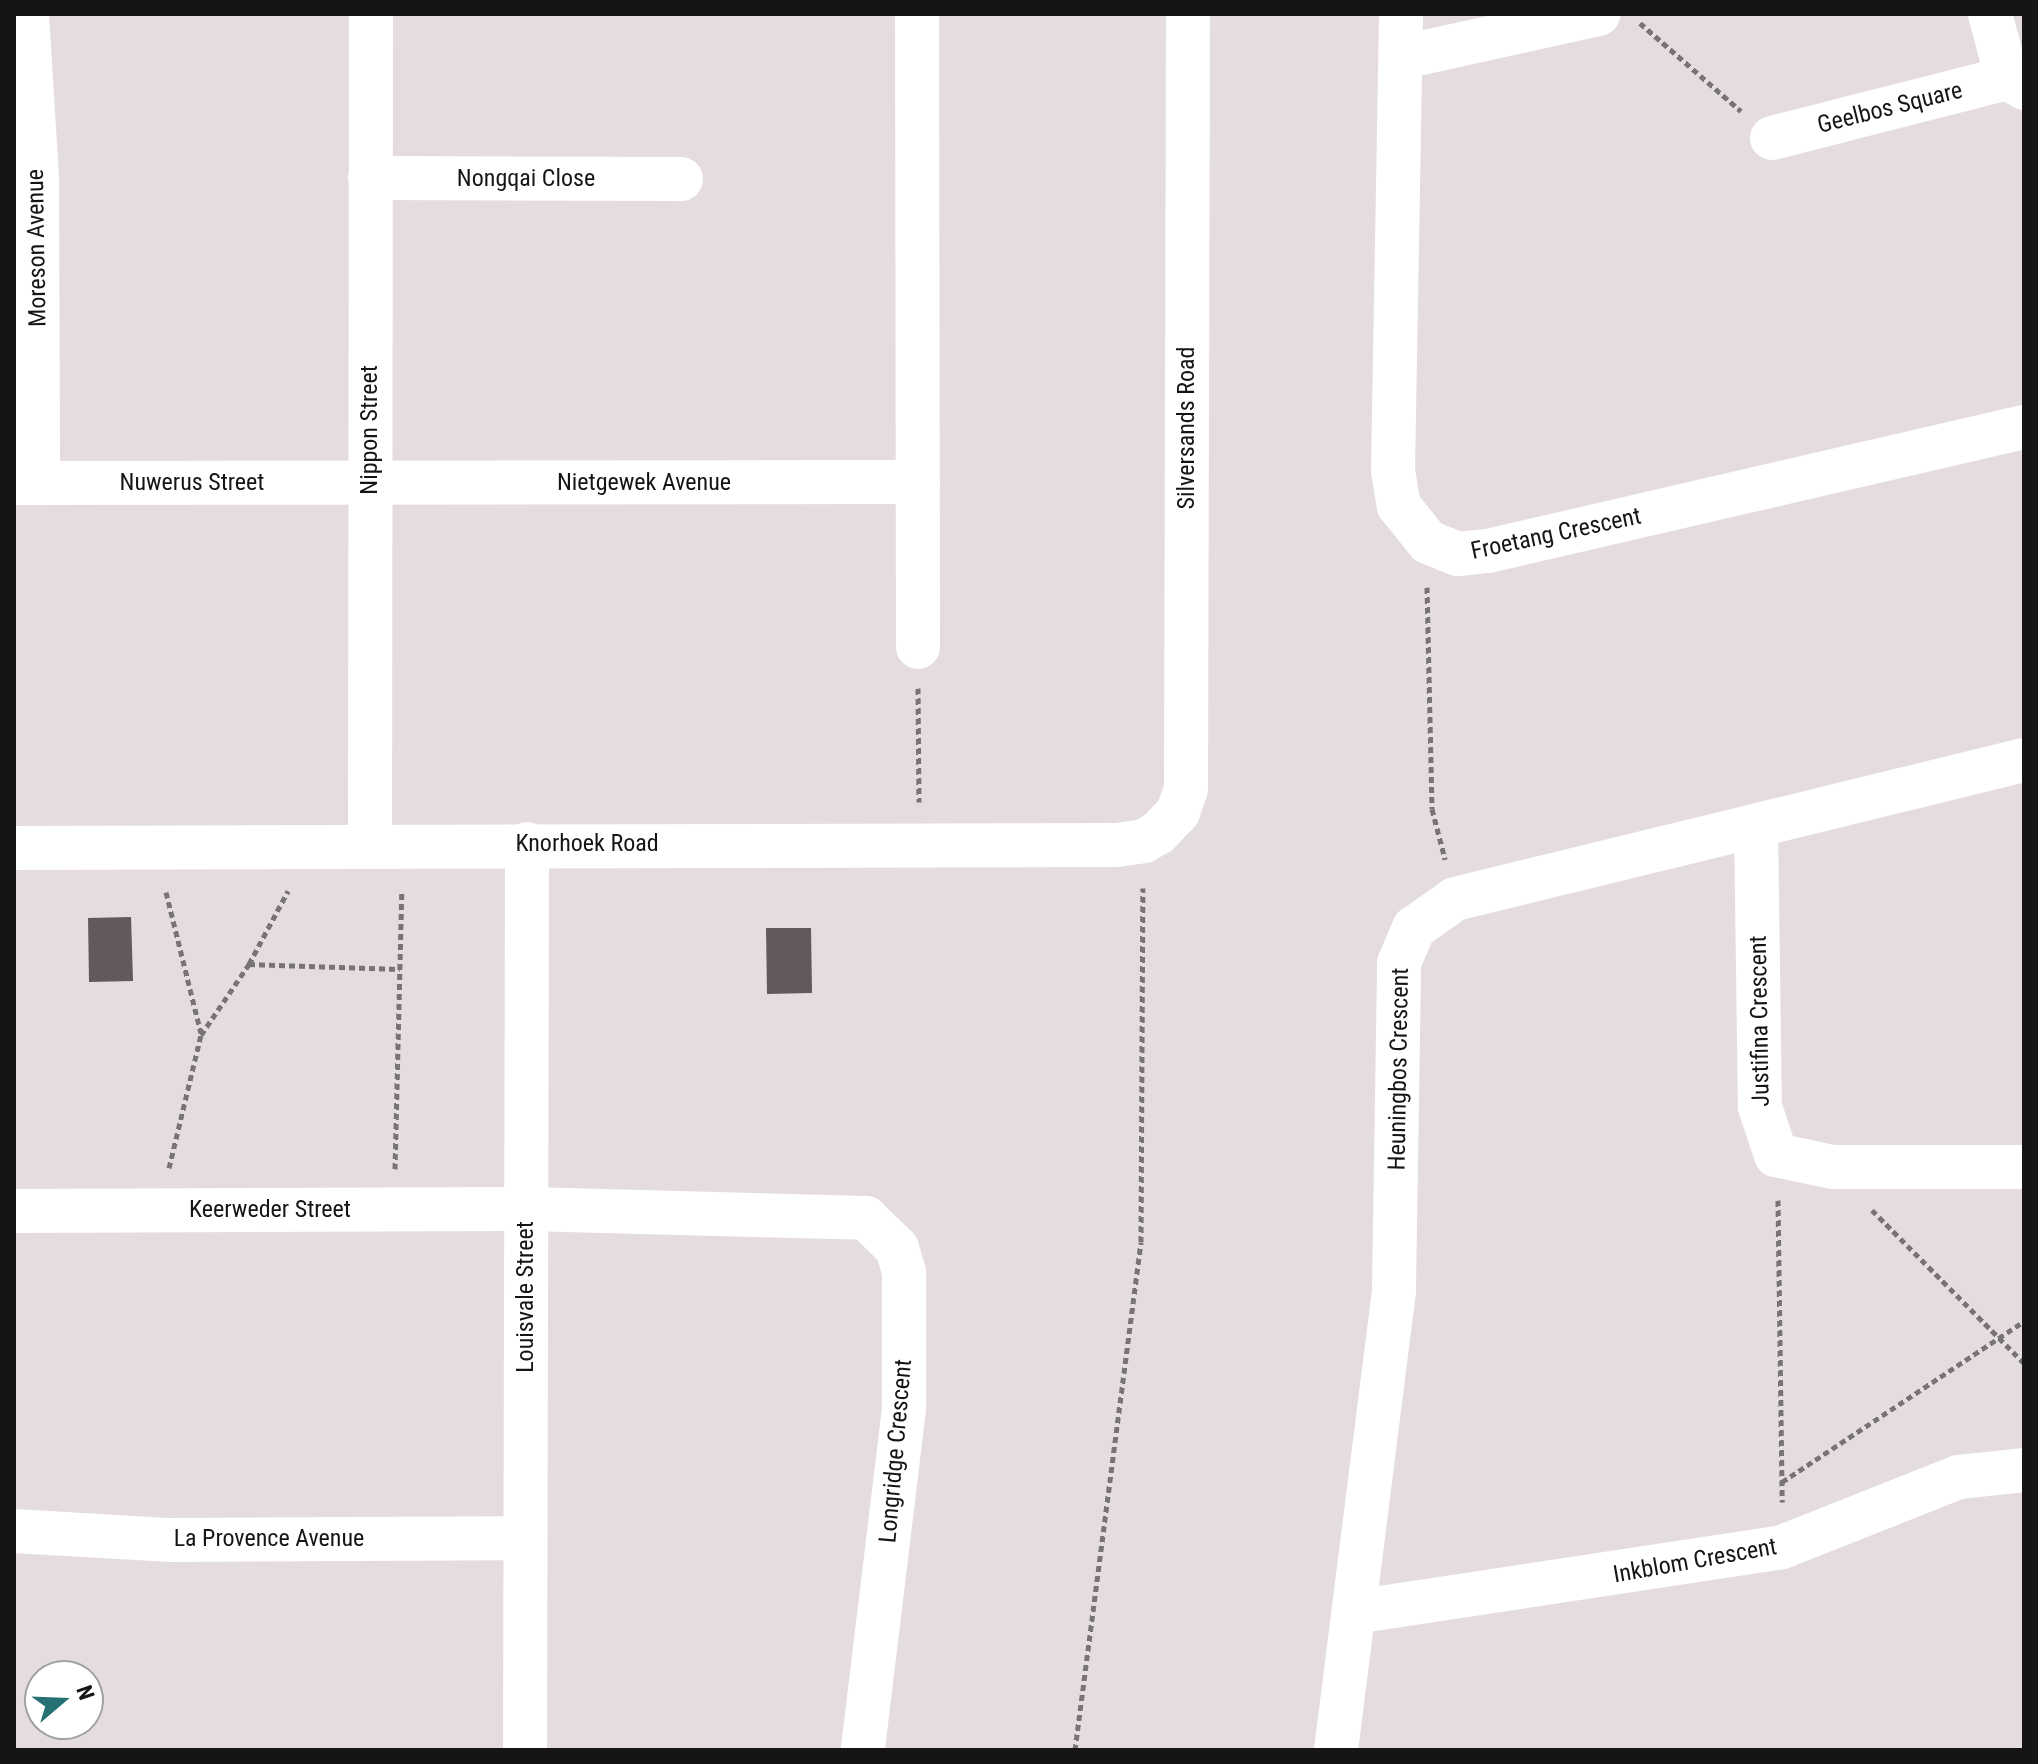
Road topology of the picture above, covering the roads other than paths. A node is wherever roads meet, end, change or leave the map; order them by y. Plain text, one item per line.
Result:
1 (27, 14) edge
2 (371, 14) edge
3 (917, 14) edge
4 (1188, 14) edge
5 (1401, 14) edge
6 (1598, 14) edge
7 (1990, 14) edge
8 (1403, 57) junction
9 (2016, 83) edge
10 (1772, 138) road end
11 (370, 178) junction
12 (681, 179) dead end
13 (2024, 427) edge
14 (918, 482) junction
15 (26, 483) edge
16 (370, 483) junction
17 (918, 647) road end
18 (2024, 760) edge
19 (1756, 826) junction
20 (1158, 833) joint
21 (527, 844) junction
22 (387, 845) junction
23 (14, 848) edge
24 (2024, 1167) edge
25 (527, 1209) junction
26 (14, 1211) edge
27 (2024, 1470) edge
28 (14, 1531) edge
29 (524, 1538) junction
30 (1354, 1612) junction
31 (525, 1750) edge
32 (863, 1750) edge
33 (1336, 1750) edge

1 - 15 street, Moreson Avenue
2 - 11 street, Nippon Street
3 - 14 street
4 - 20 street, Silversands Road
5 - 8 street
6 - 8 street
7 - 9 street
8 - 13 street, Froetang Crescent
9 - 10 street, Geelbos Square
11 - 12 street, Nongqai Close
11 - 16 street, Nippon Street
14 - 16 street, Nietgewek Avenue
14 - 17 street
15 - 16 street, Nuwerus Street
16 - 22 street, Nippon Street
18 - 19 street, Heuningbos Crescent
19 - 24 street, Justifina Crescent
19 - 30 street, Heuningbos Crescent
20 - 21 street, Knorhoek Road
21 - 22 street, Knorhoek Road
21 - 25 street, Louisvale Street
22 - 23 street, Knorhoek Road
25 - 26 street, Keerweder Street
25 - 29 street, Louisvale Street
25 - 32 street, Longridge Crescent
27 - 30 street, Inkblom Crescent
28 - 29 street, La Provence Avenue
29 - 31 street, Louisvale Street
30 - 33 street, Heuningbos Crescent

